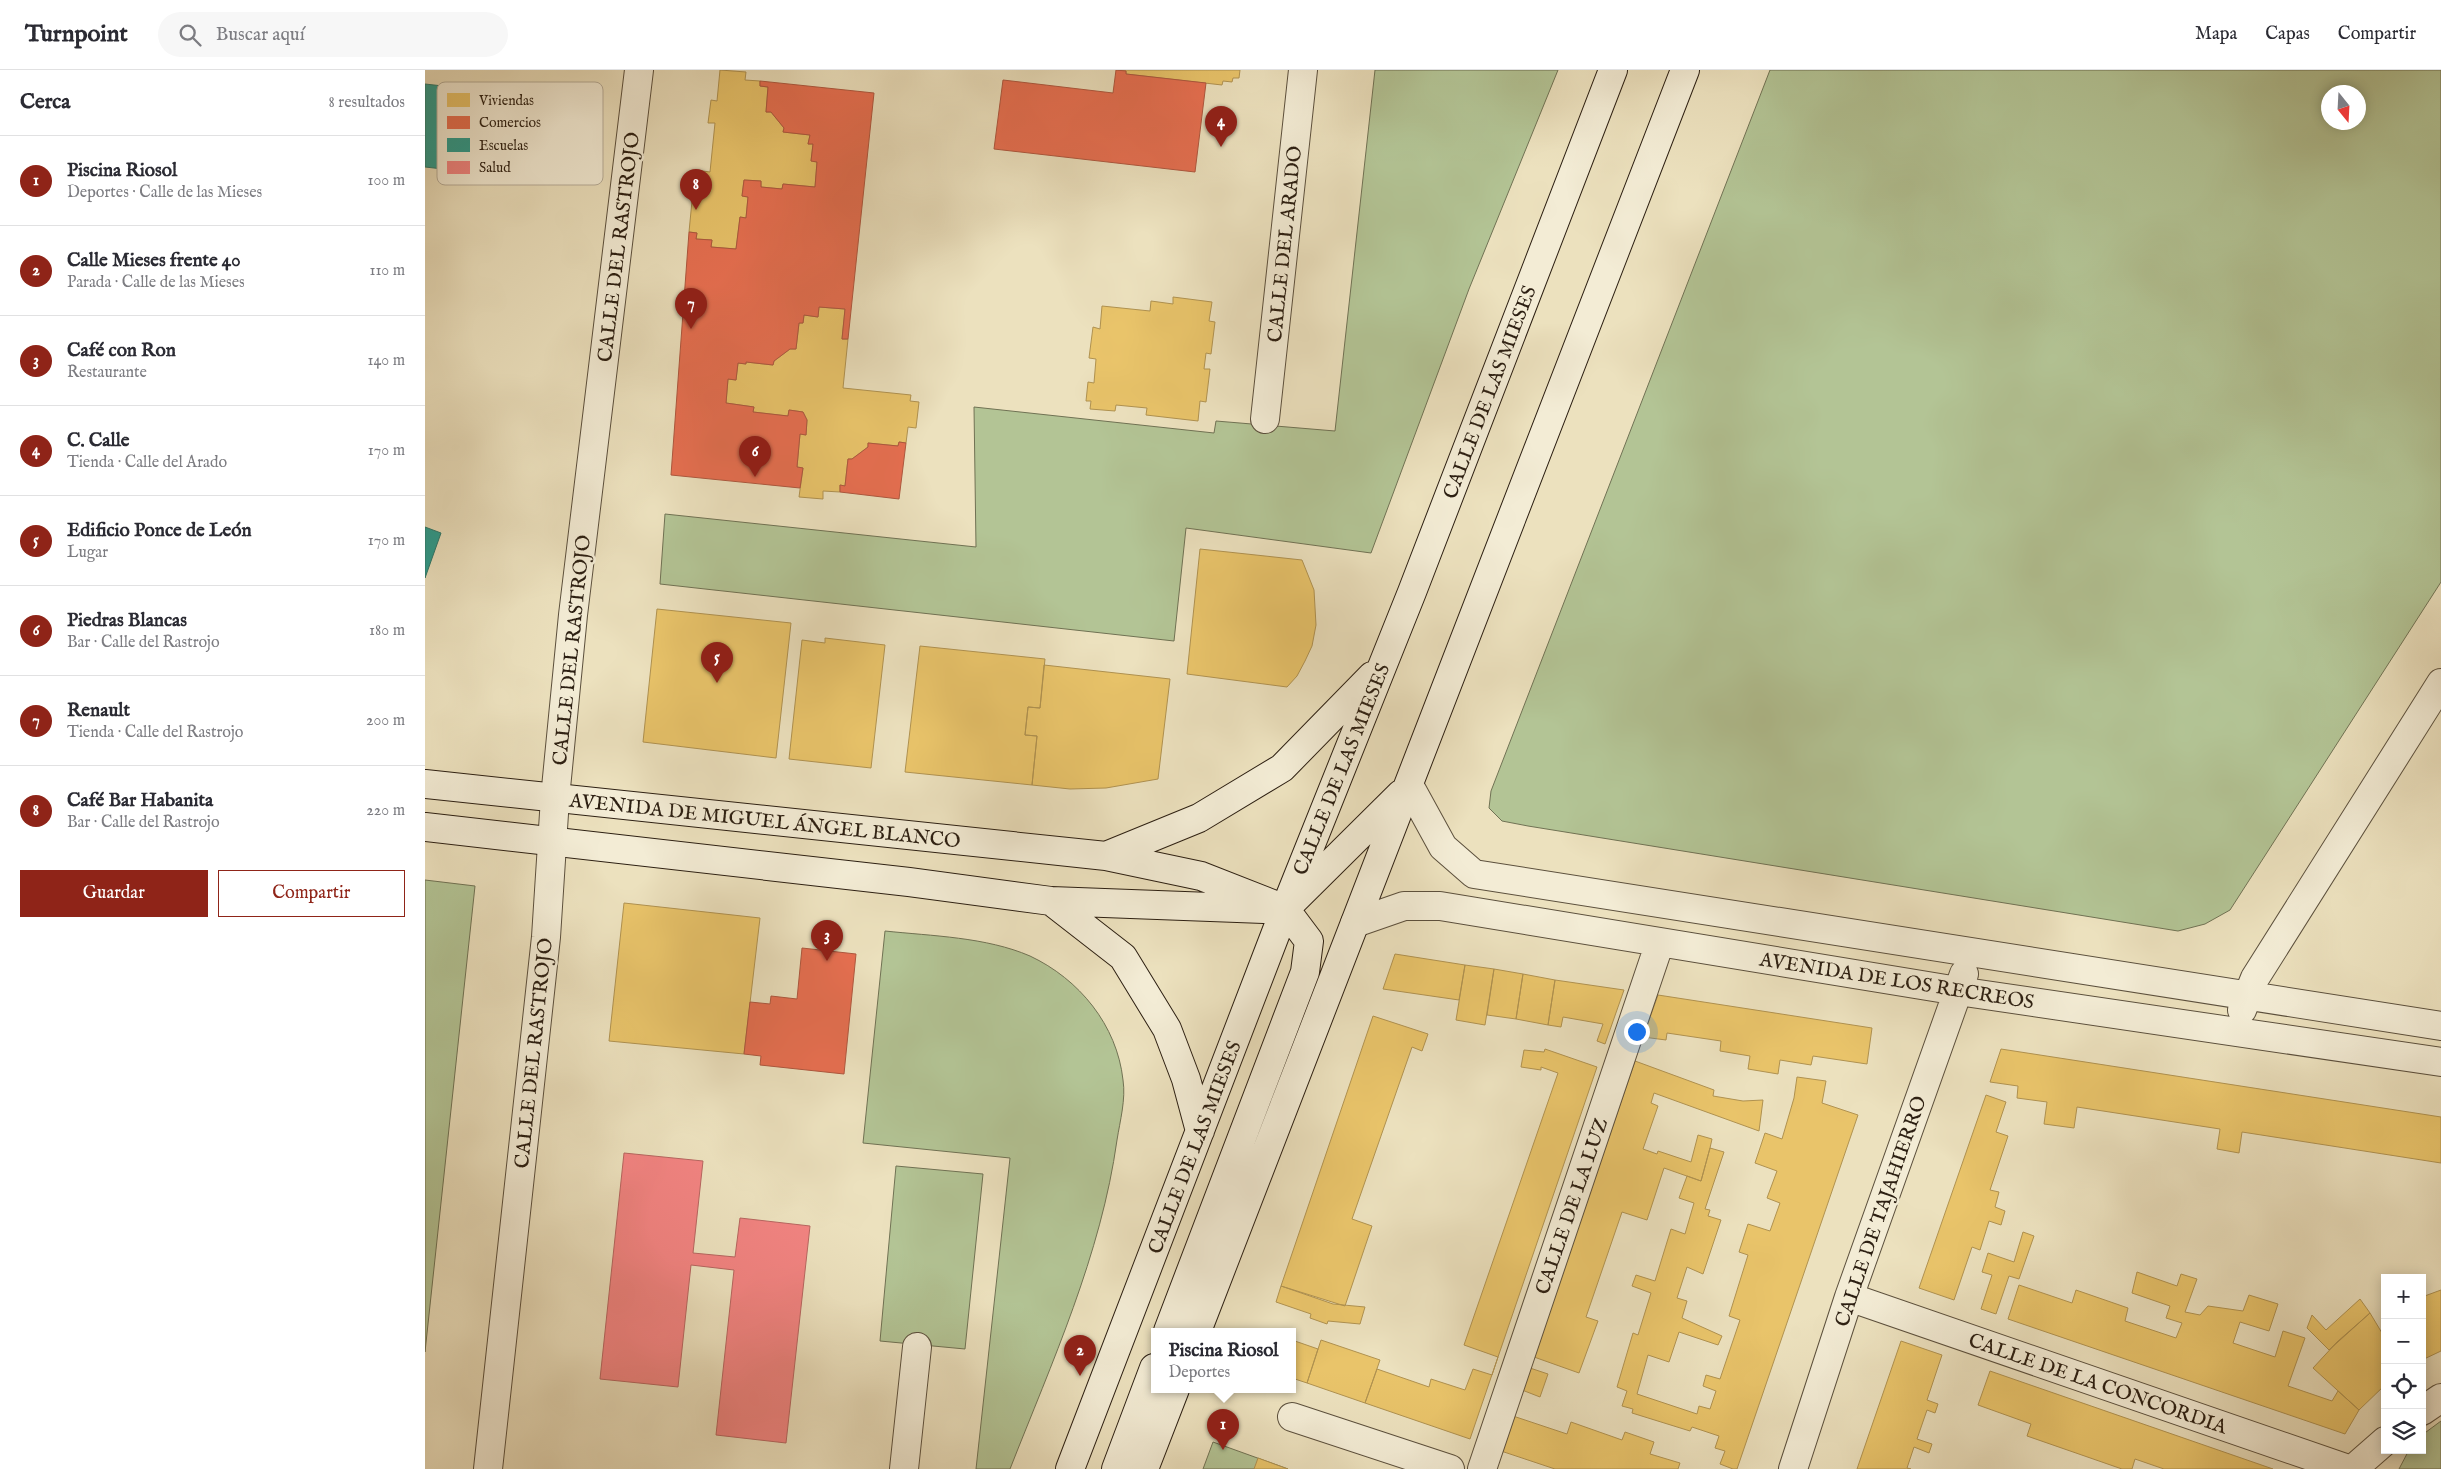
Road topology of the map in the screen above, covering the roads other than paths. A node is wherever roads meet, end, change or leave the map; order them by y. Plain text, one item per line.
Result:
1 (639, 70) edge
2 (1303, 70) edge
3 (1613, 70) edge
4 (1685, 70) edge
5 (1265, 419) dead end
6 (1381, 666) junction
7 (2441, 683) edge
8 (425, 784) edge
9 (1409, 785) junction
10 (555, 798) junction
11 (425, 827) edge
12 (553, 840) junction
13 (1106, 856) junction
14 (1051, 901) junction
15 (1285, 910) junction
16 (1355, 923) junction
17 (1660, 942) junction
18 (1971, 953) junction
19 (1958, 991) junction
20 (2248, 995) junction
21 (2441, 1026) edge
22 (2232, 1032) junction
23 (2441, 1062) edge
24 (1200, 1130) junction
25 (1849, 1297) junction
26 (1169, 1328) edge
27 (1198, 1328) edge
28 (917, 1347) dead end
29 (1151, 1376) edge
30 (1173, 1393) edge
31 (2441, 1398) edge
32 (2425, 1409) edge
33 (1292, 1417) dead end
34 (2381, 1444) edge
35 (488, 1469) edge
36 (904, 1469) edge
37 (1069, 1469) edge
38 (1116, 1469) edge
39 (1144, 1469) edge
40 (1450, 1469) edge
41 (1482, 1469) edge
42 (1793, 1469) edge
43 (2348, 1469) edge
44 (2353, 1469) edge

1 - 10 street, CALLE DEL RASTROJO
2 - 5 street, CALLE DEL ARADO
3 - 6 street, CALLE DE LAS MIESES
4 - 9 street
6 - 13 street, AVENIDA DE MIGUEL ÁNGEL BLANCO
6 - 15 street, CALLE DE LAS MIESES
7 - 20 street
8 - 10 street, AVENIDA DE MIGUEL ÁNGEL BLANCO
9 - 15 street
9 - 16 street
9 - 18 street, AVENIDA DE LOS RECREOS
10 - 12 street, CALLE DEL RASTROJO
10 - 13 street, AVENIDA DE MIGUEL ÁNGEL BLANCO
11 - 12 street
12 - 14 street
12 - 35 street, CALLE DEL RASTROJO
13 - 15 street, AVENIDA DE MIGUEL ÁNGEL BLANCO
14 - 15 street
14 - 24 street
15 - 24 street, CALLE DE LAS MIESES
15 - 26 street
16 - 17 street, AVENIDA DE LOS RECREOS
16 - 27 street
17 - 19 street, AVENIDA DE LOS RECREOS
17 - 41 street, CALLE DE LA LUZ
18 - 19 street, CALLE DE TAJAHIERRO
18 - 20 street, AVENIDA DE LOS RECREOS
19 - 22 street, AVENIDA DE LOS RECREOS
19 - 25 street, CALLE DE TAJAHIERRO
20 - 21 street, AVENIDA DE LOS RECREOS
20 - 22 street
22 - 23 street, AVENIDA DE LOS RECREOS
24 - 37 street, CALLE DE LAS MIESES
25 - 42 street, CALLE DE TAJAHIERRO
25 - 43 street, CALLE DE LA CONCORDIA
28 - 36 street
29 - 38 street
30 - 39 street
31 - 32 street
33 - 40 street
34 - 44 street

